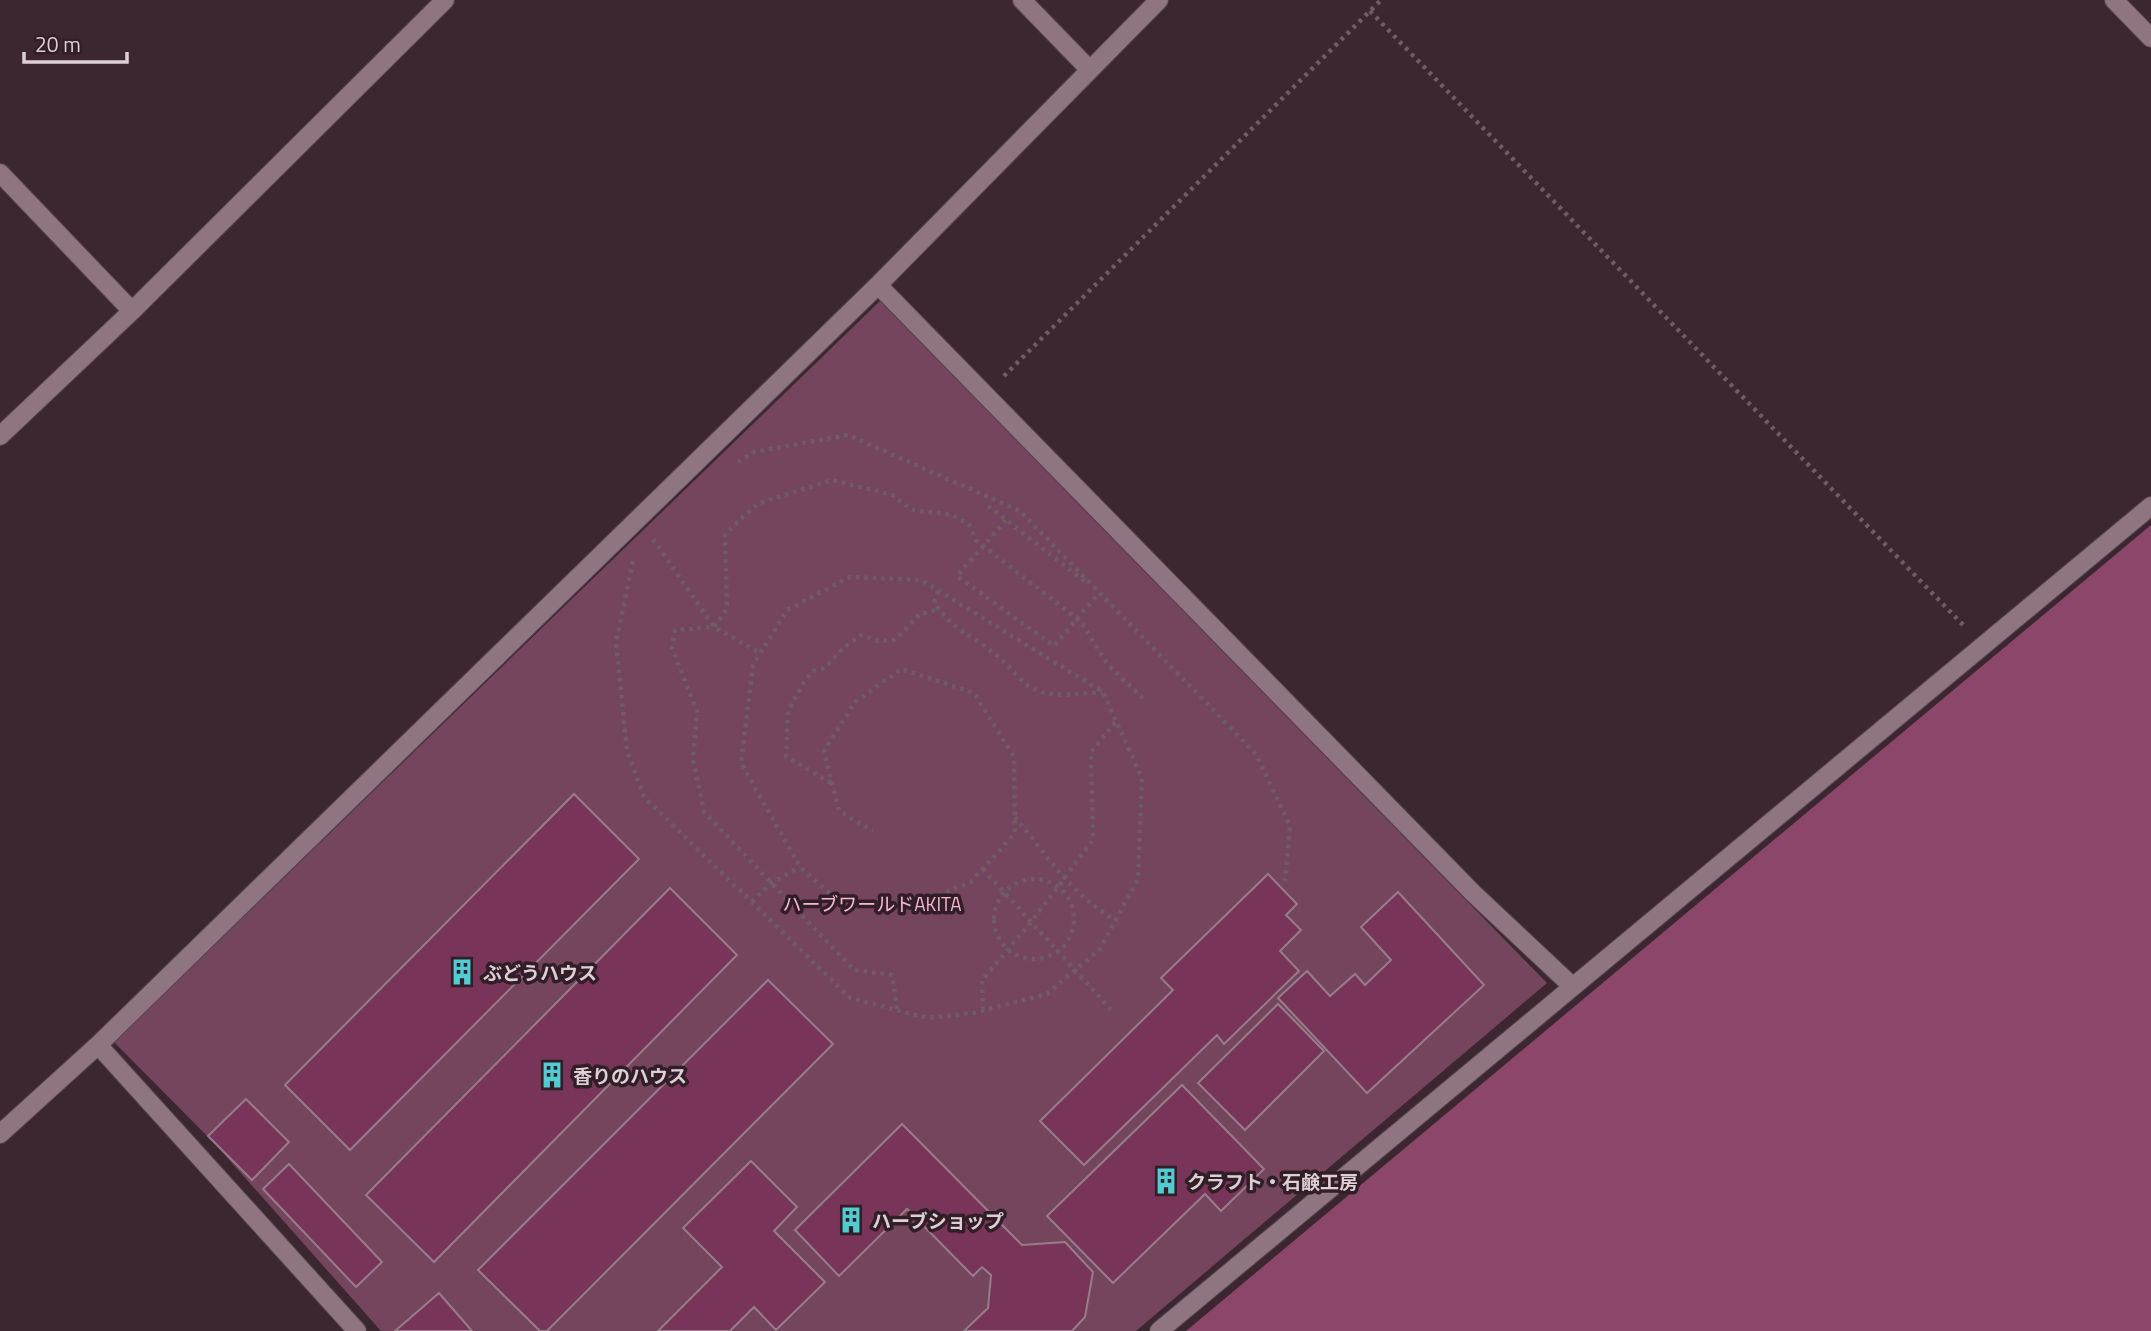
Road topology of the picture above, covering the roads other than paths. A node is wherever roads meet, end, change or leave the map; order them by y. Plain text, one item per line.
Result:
1 (445, 0) edge
2 (1022, 0) edge
3 (1159, 0) edge
4 (2114, 0) edge
5 (2151, 38) edge
6 (1090, 70) junction
7 (0, 173) edge
8 (878, 285) junction
9 (132, 311) junction
10 (0, 436) edge
11 (2151, 506) edge
12 (1572, 986) junction
13 (98, 1045) junction
14 (0, 1134) edge
15 (357, 1331) edge
16 (1159, 1331) edge

1 - 9 street
2 - 6 street
3 - 6 street
4 - 5 street
6 - 8 street
7 - 9 street
8 - 12 street
8 - 13 street
9 - 10 street
11 - 12 street
12 - 16 street
13 - 14 street
13 - 15 street

